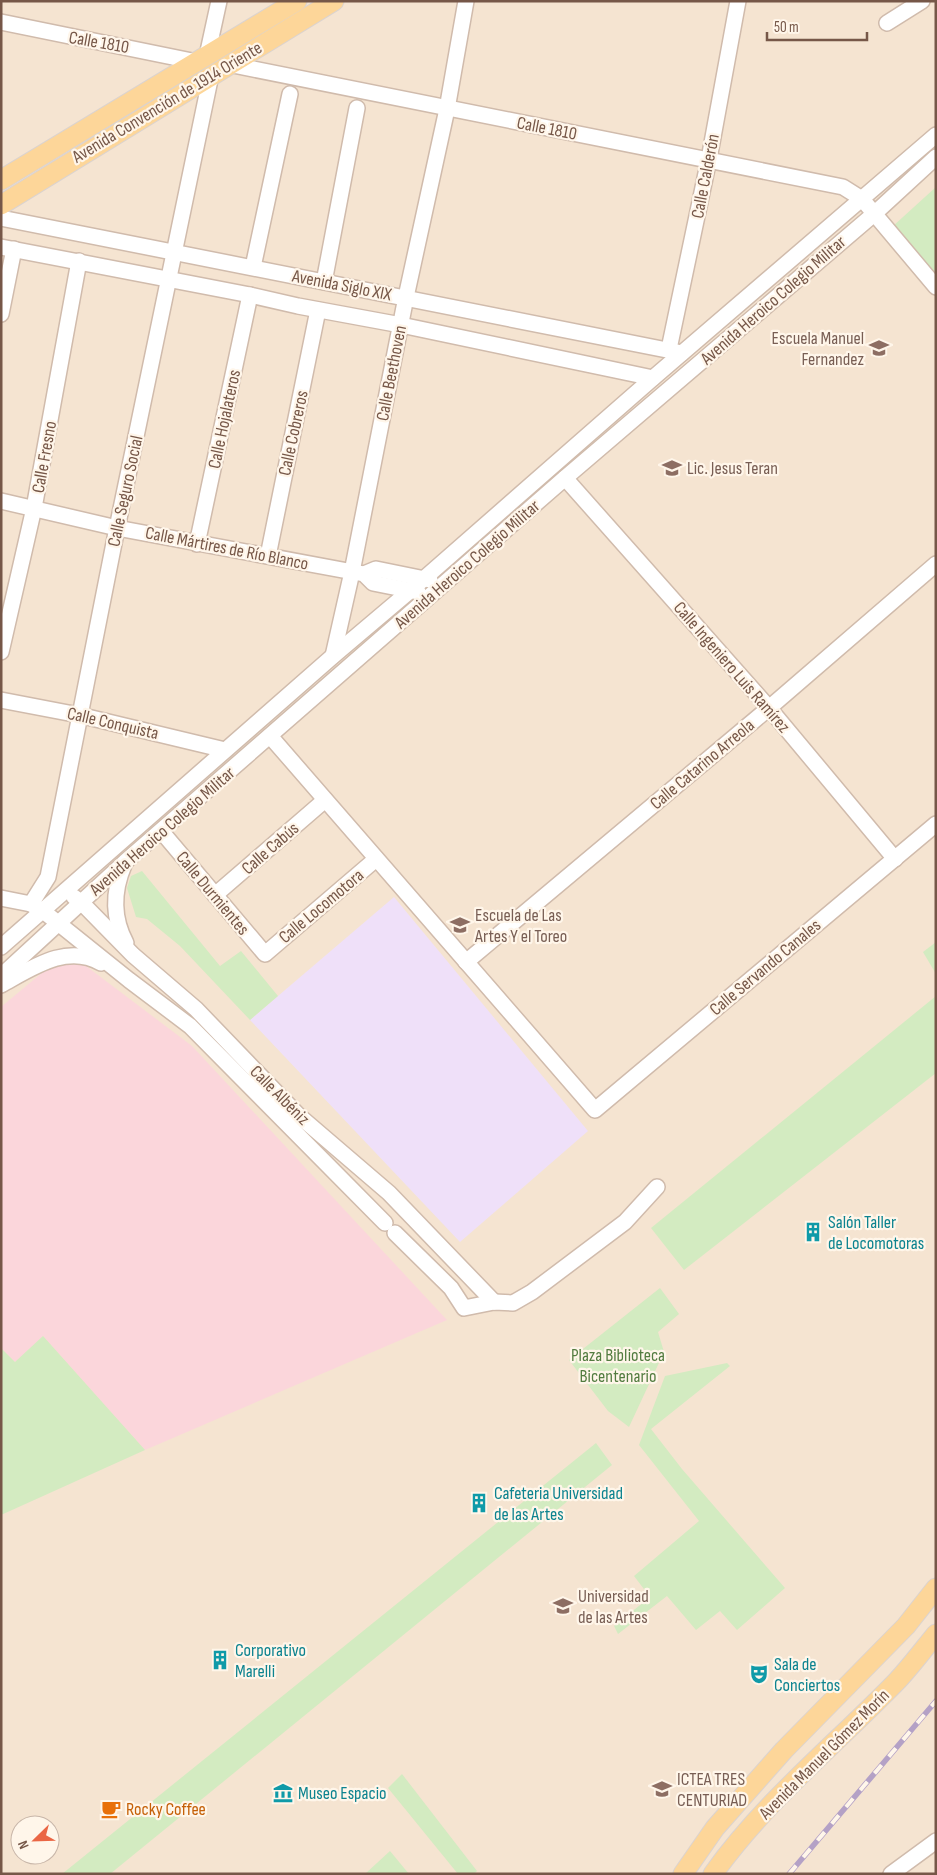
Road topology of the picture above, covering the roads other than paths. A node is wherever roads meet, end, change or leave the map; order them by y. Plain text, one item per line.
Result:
1 (219, 1) edge
2 (298, 1) edge
3 (334, 1) edge
4 (466, 1) edge
5 (738, 1) edge
6 (922, 1) edge
7 (1, 22) edge
8 (887, 23) dead end
9 (202, 59) junction
10 (228, 64) junction
11 (211, 75) junction
12 (290, 94) dead end
13 (357, 108) dead end
14 (447, 108) junction
15 (936, 135) edge
16 (936, 157) edge
17 (709, 159) junction
18 (1, 180) edge
19 (862, 199) junction
20 (1, 205) edge
21 (874, 214) junction
22 (1, 218) edge
23 (8, 248) edge
24 (174, 253) junction
25 (79, 261) junction
26 (253, 267) junction
27 (168, 280) junction
28 (324, 282) junction
29 (936, 287) edge
30 (250, 295) junction
31 (406, 297) junction
32 (318, 310) junction
33 (1, 314) edge
34 (401, 325) junction
35 (676, 351) junction
36 (652, 378) junction
37 (565, 478) junction
38 (1, 501) edge
39 (34, 508) junction
40 (117, 528) junction
41 (198, 544) junction
42 (268, 556) junction
43 (936, 564) edge
44 (358, 573) junction
45 (425, 578) junction
46 (445, 584) junction
47 (411, 590) junction
48 (431, 596) junction
49 (1, 652) edge
50 (332, 656) junction
51 (1, 700) edge
52 (769, 708) junction
53 (79, 715) junction
54 (270, 736) junction
55 (225, 750) junction
56 (325, 800) junction
57 (936, 824) edge
58 (162, 832) junction
59 (376, 859) junction
60 (895, 859) junction
61 (125, 862) junction
62 (64, 890) junction
63 (215, 895) junction
64 (1, 898) edge
65 (81, 902) junction
66 (37, 908) junction
67 (60, 923) junction
68 (1, 946) edge
69 (265, 954) joint
70 (133, 955) junction
71 (466, 962) junction
72 (1, 976) edge
73 (128, 980) junction
74 (1, 985) edge
75 (657, 1187) dead end
76 (389, 1193) junction
77 (372, 1210) junction
78 (458, 1266) junction
79 (443, 1282) junction
80 (494, 1302) junction
81 (936, 1588) edge
82 (936, 1634) edge
83 (936, 1842) edge
84 (683, 1874) edge
85 (713, 1874) edge
86 (891, 1874) edge

1 - 9 street
2 - 9 main road, Avenida Convención de 1914 Oriente
3 - 10 main road, Avenida Convención de 1914 Oriente
4 - 14 street, Calle Beethoven
5 - 17 street, Calle Calderón
6 - 8 street
7 - 9 street, Calle 1810
9 - 18 main road, Avenida Convención de 1914 Oriente
10 - 11 main road, Avenida Convención de 1914 Oriente
10 - 14 street, Calle 1810
11 - 20 main road, Avenida Convención de 1914 Oriente
11 - 24 street, Calle Seguro Social
12 - 26 street
13 - 28 street
14 - 17 street, Calle 1810
14 - 31 street, Calle Beethoven
15 - 19 street, Avenida Heroico Colegio Militar
16 - 21 street, Avenida Heroico Colegio Militar
17 - 19 street, Calle 1810
17 - 35 street, Calle Calderón
19 - 21 street
19 - 35 street, Avenida Heroico Colegio Militar
21 - 29 street
21 - 37 street, Avenida Heroico Colegio Militar
22 - 24 street, Avenida Siglo XIX
23 - 25 street, Avenida Siglo XIX
23 - 33 street
24 - 26 street, Avenida Siglo XIX
24 - 27 street, Calle Seguro Social
25 - 27 street, Avenida Siglo XIX
25 - 39 street, Calle Fresno
26 - 28 street, Avenida Siglo XIX
27 - 30 street, Avenida Siglo XIX
27 - 40 street, Calle Seguro Social
28 - 31 street, Avenida Siglo XIX
30 - 32 street, Avenida Siglo XIX
30 - 41 street, Calle Hojalateros
31 - 34 street, Calle Beethoven
31 - 35 street, Avenida Siglo XIX
32 - 34 street, Avenida Siglo XIX
32 - 42 street, Calle Cobreros
34 - 36 street, Avenida Siglo XIX
34 - 44 street, Calle Beethoven
35 - 36 street, Avenida Heroico Colegio Militar
36 - 45 street, Avenida Heroico Colegio Militar
37 - 46 street, Avenida Heroico Colegio Militar
37 - 52 street, Calle Ingeniero Luis Ramírez
38 - 39 street, Calle Mártires de Río Blanco
39 - 40 street, Calle Mártires de Río Blanco
39 - 49 street, Calle Fresno
40 - 41 street, Calle Mártires de Río Blanco
40 - 53 street, Calle Seguro Social
41 - 42 street, Calle Mártires de Río Blanco
42 - 44 street, Calle Mártires de Río Blanco
43 - 52 street, Calle Catarino Arreola
44 - 45 street, Calle Mártires de Río Blanco
44 - 47 street, Calle Mártires de Río Blanco
44 - 50 street, Calle Beethoven
45 - 46 street, Calle Mártires de Río Blanco
45 - 47 street, Avenida Heroico Colegio Militar
46 - 48 street, Avenida Heroico Colegio Militar
47 - 48 street, Calle Mártires de Río Blanco
47 - 50 street, Avenida Heroico Colegio Militar
48 - 54 street, Avenida Heroico Colegio Militar
50 - 55 street, Avenida Heroico Colegio Militar
51 - 53 street, Calle Conquista
52 - 60 street, Calle Ingeniero Luis Ramírez
52 - 71 street, Calle Catarino Arreola
53 - 55 street, Calle Conquista
53 - 66 street, Calle Seguro Social
54 - 56 street
54 - 58 street, Avenida Heroico Colegio Militar
55 - 62 street, Avenida Heroico Colegio Militar
56 - 59 street
56 - 63 street, Calle Cabús
57 - 60 street, Calle Servando Canales
58 - 61 street, Avenida Heroico Colegio Militar
58 - 63 street, Calle Durmientes
59 - 69 street, Calle Locomotora
59 - 71 street
60 - 71 street, Calle Servando Canales
61 - 65 street, Avenida Heroico Colegio Militar
61 - 70 street
62 - 65 street, Calle Albéniz
62 - 66 street, Avenida Heroico Colegio Militar
63 - 69 street, Calle Durmientes
64 - 66 street, Calle Albéniz
65 - 67 street, Avenida Heroico Colegio Militar
65 - 70 street, Calle Albéniz
66 - 67 street, Calle Albéniz
66 - 68 street, Avenida Heroico Colegio Militar
67 - 72 street, Avenida Heroico Colegio Militar
67 - 73 street, Calle Albéniz
70 - 76 street, Calle Albéniz
73 - 74 street
73 - 77 street, Calle Albéniz
75 - 80 street
76 - 77 street
76 - 78 street, Calle Albéniz
77 - 79 street, Calle Albéniz
78 - 79 street
78 - 80 street, Calle Albéniz
79 - 80 street, Calle Albéniz
81 - 84 main road, Avenida Manuel Gómez Morín
82 - 85 main road, Avenida Manuel Gómez Morín
83 - 86 street

